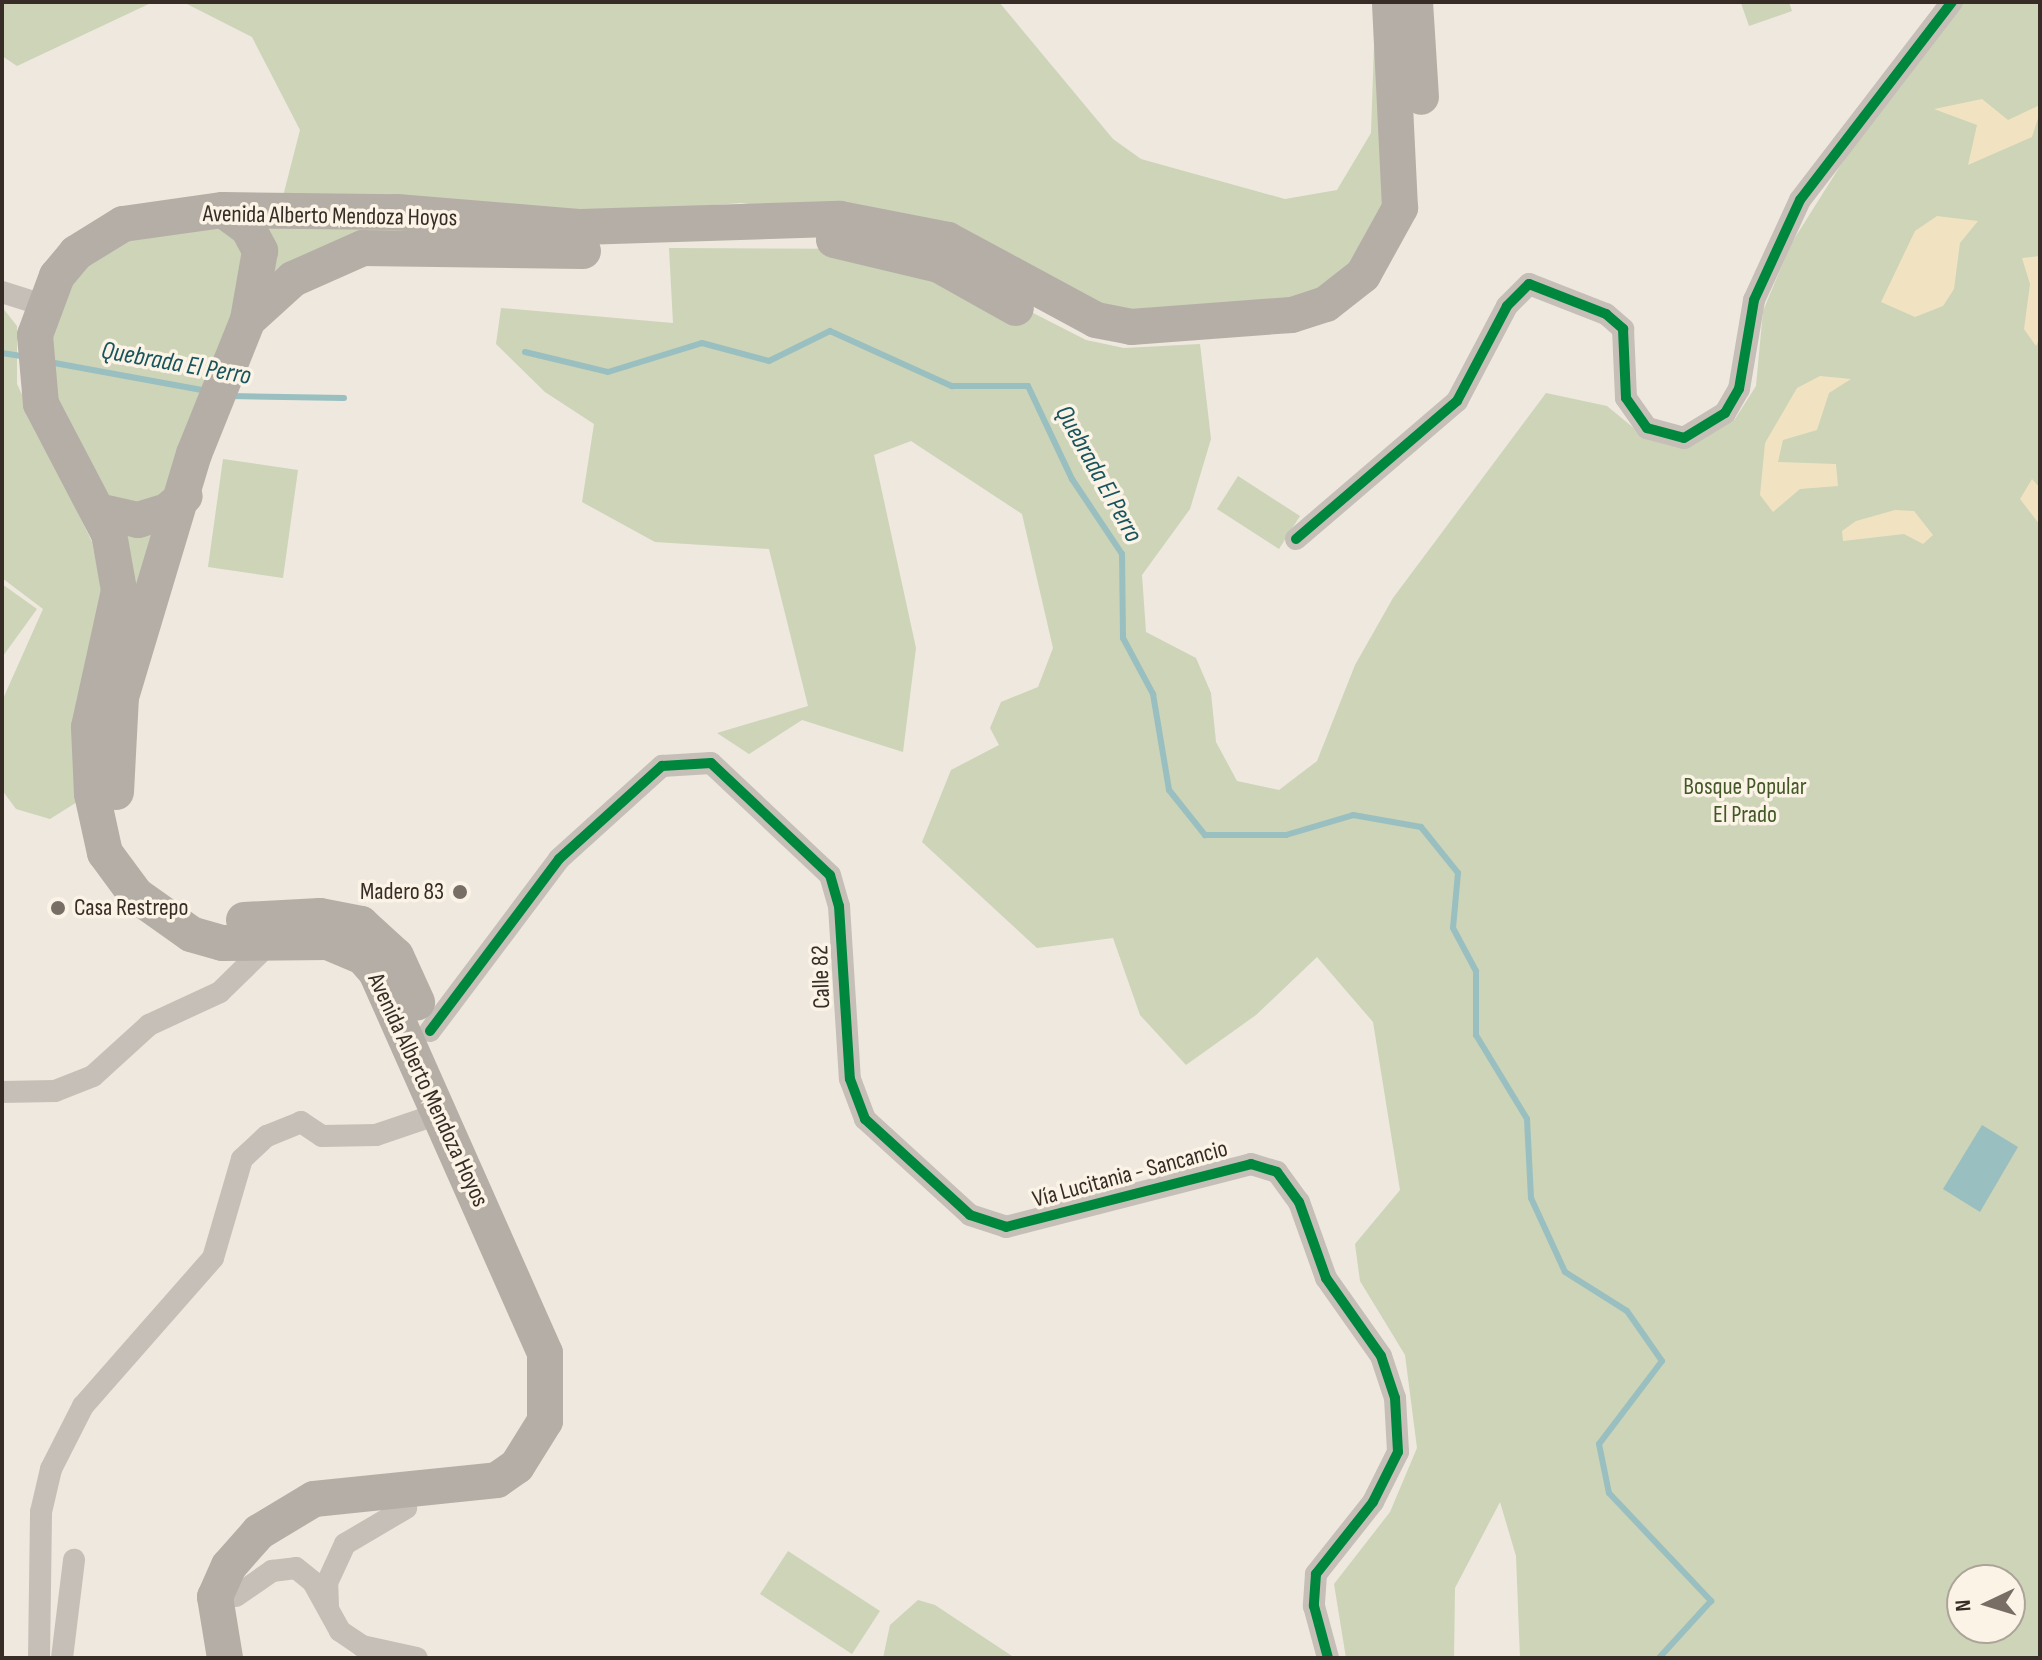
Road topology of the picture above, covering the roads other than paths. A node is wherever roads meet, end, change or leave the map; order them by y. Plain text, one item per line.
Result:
1 (1390, 2) edge
2 (1415, 2) edge
3 (1952, 2) edge
4 (223, 210) junction
5 (2, 292) edge
6 (39, 320) junction
7 (248, 320) junction
8 (185, 496) junction
9 (98, 511) junction
10 (1296, 539) dead end
11 (268, 945) junction
12 (430, 1031) junction
13 (850, 1079) joint
14 (2, 1092) edge
15 (441, 1113) junction
16 (406, 1508) junction
17 (74, 1560) dead end
18 (236, 1596) junction
19 (329, 1612) junction
20 (39, 1658) edge
21 (62, 1658) edge
22 (225, 1658) edge
23 (249, 1658) edge
24 (417, 1658) edge
25 (1328, 1658) edge

1 - 4 main road, Avenida Alberto Mendoza Hoyos
2 - 7 main road, Avenida Alberto Mendoza Hoyos
3 - 10 street
4 - 6 main road, Avenida Alberto Mendoza Hoyos
4 - 7 main road
5 - 6 street
6 - 9 main road, Avenida Alberto Mendoza Hoyos
7 - 8 main road, Avenida Alberto Mendoza Hoyos
8 - 9 main road
8 - 12 main road, Avenida Alberto Mendoza Hoyos
9 - 11 main road, Avenida Alberto Mendoza Hoyos
11 - 14 street
11 - 15 main road, Avenida Alberto Mendoza Hoyos
12 - 13 street, Calle 82
12 - 16 main road, Avenida Alberto Mendoza Hoyos
13 - 25 street, Vía Lucitania - Sancancio
15 - 20 street
15 - 22 main road, Avenida Alberto Mendoza Hoyos
16 - 18 main road, Avenida Alberto Mendoza Hoyos
16 - 19 street
17 - 21 street
18 - 19 street
18 - 23 main road
19 - 24 street

